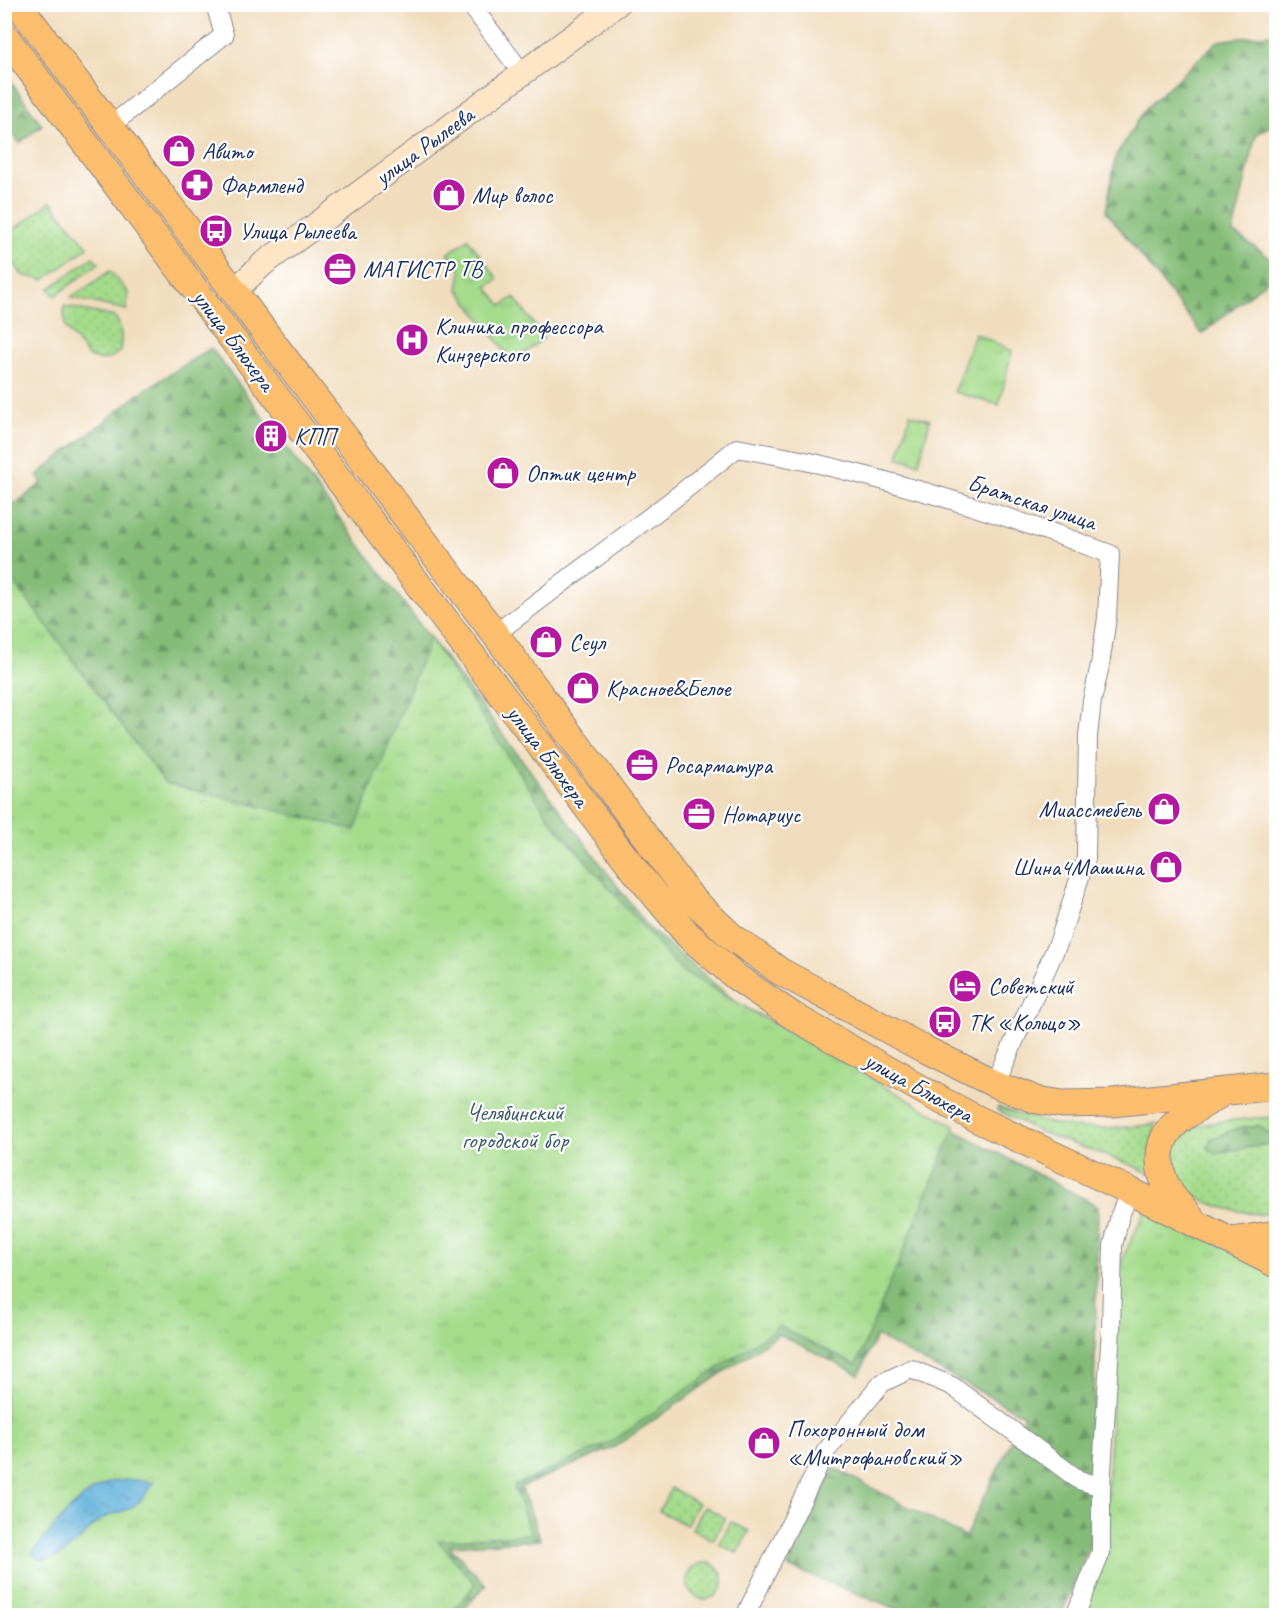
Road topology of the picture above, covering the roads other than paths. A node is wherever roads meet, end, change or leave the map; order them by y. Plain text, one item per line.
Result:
1 (18, 4) edge
2 (215, 4) edge
3 (470, 4) edge
4 (617, 4) edge
5 (4, 35) edge
6 (523, 74) junction
7 (109, 127) junction
8 (234, 291) junction
9 (209, 308) junction
10 (495, 634) junction
11 (995, 1084) junction
12 (1275, 1085) edge
13 (1225, 1091) junction
14 (1130, 1191) junction
15 (1196, 1223) junction
16 (1276, 1234) edge
17 (1232, 1241) junction
18 (1276, 1264) edge
19 (1101, 1487) junction
20 (745, 1616) edge
21 (1075, 1616) edge

1 - 7 main road, улица Блюхера
2 - 7 street
3 - 6 street
4 - 6 street, улица Рылеева
5 - 9 main road, улица Блюхера
6 - 8 street, улица Рылеева
7 - 8 main road, улица Блюхера
8 - 9 main road
8 - 10 main road, улица Блюхера
9 - 14 main road, улица Блюхера
10 - 11 main road, улица Блюхера
10 - 11 street, Братская улица
11 - 13 main road, улица Блюхера
12 - 13 main road, улица Блюхера
13 - 15 main road
14 - 15 main road, улица Блюхера
14 - 19 street
15 - 17 main road, улица Блюхера
16 - 17 main road
17 - 18 main road, улица Блюхера
19 - 20 street
19 - 21 street

